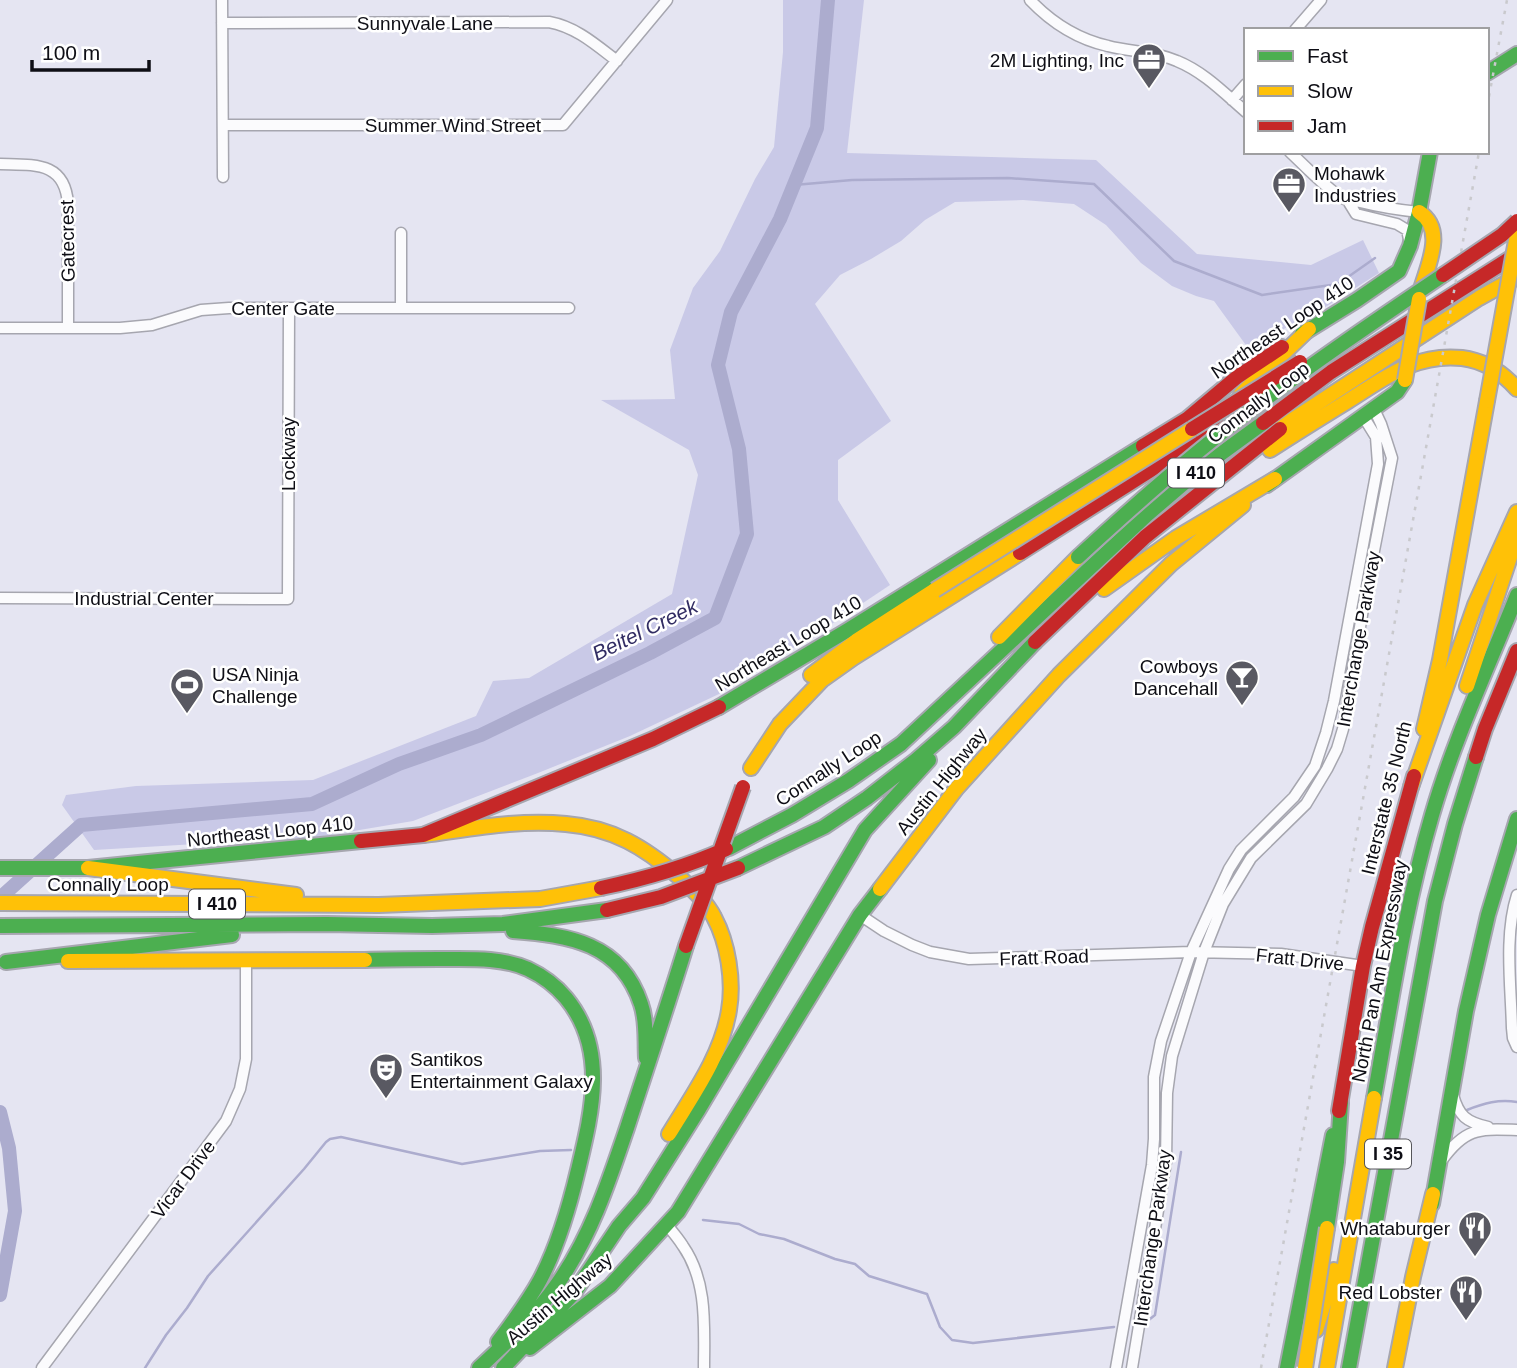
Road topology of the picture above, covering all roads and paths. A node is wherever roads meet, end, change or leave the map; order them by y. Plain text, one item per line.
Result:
1 (222, 0) edge
2 (667, 0) edge
3 (1030, 0) edge
4 (1321, 0) edge
5 (222, 23) junction
6 (1296, 28) edge
7 (1517, 54) edge
8 (617, 61) junction
9 (1489, 72) edge
10 (1244, 86) edge
11 (1232, 100) junction
12 (1244, 110) edge
13 (223, 125) junction
14 (1292, 154) edge
15 (1430, 154) edge
16 (0, 164) edge
17 (223, 177) dead end
18 (1348, 201) junction
19 (1419, 212) junction
20 (1517, 221) edge
21 (401, 233) dead end
22 (1517, 235) edge
23 (1410, 246) junction
24 (1517, 254) edge
25 (1399, 271) junction
26 (1491, 271) junction
27 (1517, 277) edge
28 (1420, 294) junction
29 (289, 308) junction
30 (401, 308) junction
31 (569, 308) dead end
32 (1379, 317) junction
33 (0, 328) edge
34 (68, 328) junction
35 (1309, 329) junction
36 (1517, 389) edge
37 (1368, 413) junction
38 (1188, 445) junction
39 (1232, 467) junction
40 (1275, 479) junction
41 (1517, 512) edge
42 (1517, 536) edge
43 (1517, 595) edge
44 (0, 598) edge
45 (288, 599) joint
46 (1047, 630) junction
47 (1517, 651) edge
48 (1514, 662) edge
49 (970, 710) junction
50 (933, 713) junction
51 (751, 768) junction
52 (1443, 777) junction
53 (1411, 787) junction
54 (1517, 819) edge
55 (423, 835) junction
56 (89, 867) junction
57 (0, 868) edge
58 (1517, 895) edge
59 (0, 903) edge
60 (379, 905) junction
61 (860, 915) junction
62 (327, 924) junction
63 (0, 926) edge
64 (432, 926) junction
65 (1191, 952) junction
66 (1204, 953) junction
67 (1237, 953) joint
68 (246, 960) junction
69 (3, 962) edge
70 (1363, 966) junction
71 (1517, 1046) edge
72 (647, 1072) junction
73 (1452, 1089) junction
74 (1341, 1103) junction
75 (1495, 1129) junction
76 (1517, 1130) edge
77 (1368, 1131) junction
78 (1438, 1165) junction
79 (1433, 1194) junction
80 (666, 1224) junction
81 (619, 1226) junction
82 (42, 1368) edge
83 (479, 1368) edge
84 (503, 1368) edge
85 (704, 1368) edge
86 (1116, 1368) edge
87 (1132, 1368) edge
88 (1287, 1368) edge
89 (1304, 1368) edge
90 (1327, 1368) edge
91 (1349, 1368) edge
92 (1395, 1368) edge
93 (1403, 1368) edge

1 - 5 street
2 - 8 street, Summer Wind Street
3 - 11 street
4 - 6 street
5 - 8 street, Sunnyvale Lane
5 - 13 street
7 - 9 main road
8 - 13 street, Summer Wind Street
10 - 11 street
11 - 12 street
13 - 17 street
14 - 18 street
15 - 19 main road
16 - 34 street, Gatecrest
18 - 19 street
18 - 23 street
19 - 23 main road
19 - 28 main road, Austin Highway
20 - 32 main road, bridge
21 - 30 street
22 - 53 main road, Interstate 35 North, bridge
23 - 25 main road
24 - 26 main road, Connally Loop / I 410
25 - 28 main road
25 - 35 main road, Northeast Loop 410
26 - 38 main road
26 - 50 main road, Connally Loop / I 410
27 - 39 main road
28 - 37 main road, Austin Highway, bridge
29 - 30 street, Center Gate
29 - 34 street, Center Gate
29 - 45 street, Lockway
30 - 31 street, Center Gate
32 - 50 main road, bridge
32 - 51 main road, bridge
33 - 34 street, Center Gate
35 - 38 main road
35 - 55 main road, Northeast Loop 410
36 - 39 main road, I 410
37 - 40 main road, Austin Highway
37 - 65 street, Interchange Parkway
37 - 66 street, Interchange Parkway
38 - 51 main road
39 - 46 main road, Connally Loop / I 410
40 - 46 main road
40 - 61 main road, Austin Highway
41 - 53 main road
42 - 52 main road
43 - 52 main road, North Pan Am Expressway / I 35
44 - 45 street, Industrial Center
46 - 49 main road, Connally Loop / I 410
47 - 48 main road
48 - 91 main road, I 35
49 - 64 main road, Connally Loop / I 410, bridge
49 - 81 main road
50 - 60 main road, Connally Loop / I 410, bridge
51 - 72 main road, bridge
52 - 77 main road, North Pan Am Expressway / I 35
53 - 70 main road, Interstate 35 North
54 - 73 main road
55 - 56 main road, Northeast Loop 410
55 - 81 main road
56 - 57 main road, Northeast Loop 410
56 - 60 main road
58 - 71 street
59 - 60 main road, Connally Loop / I 410
61 - 65 street, Fratt Road
61 - 80 main road, Austin Highway
62 - 63 main road, Connally Loop / I 410
62 - 64 main road, Connally Loop / I 410
62 - 69 main road
64 - 72 main road
65 - 66 street, Fratt Road
65 - 86 street, Interchange Parkway
66 - 67 street, Fratt Road
66 - 87 street, Interchange Parkway
67 - 70 street, Fratt Drive
68 - 69 main road
68 - 82 street, Vicar Drive
68 - 83 main road, Austin Highway
70 - 74 main road, Interstate 35 North
72 - 83 main road
73 - 75 street
73 - 78 main road
74 - 88 main road, Interstate 35 North
74 - 89 main road, bridge
75 - 76 street
75 - 78 street
77 - 89 main road
77 - 90 main road, North Pan Am Expressway / I 35
78 - 79 main road
79 - 92 main road
79 - 93 main road
80 - 84 main road, Austin Highway
80 - 85 street
81 - 84 main road

